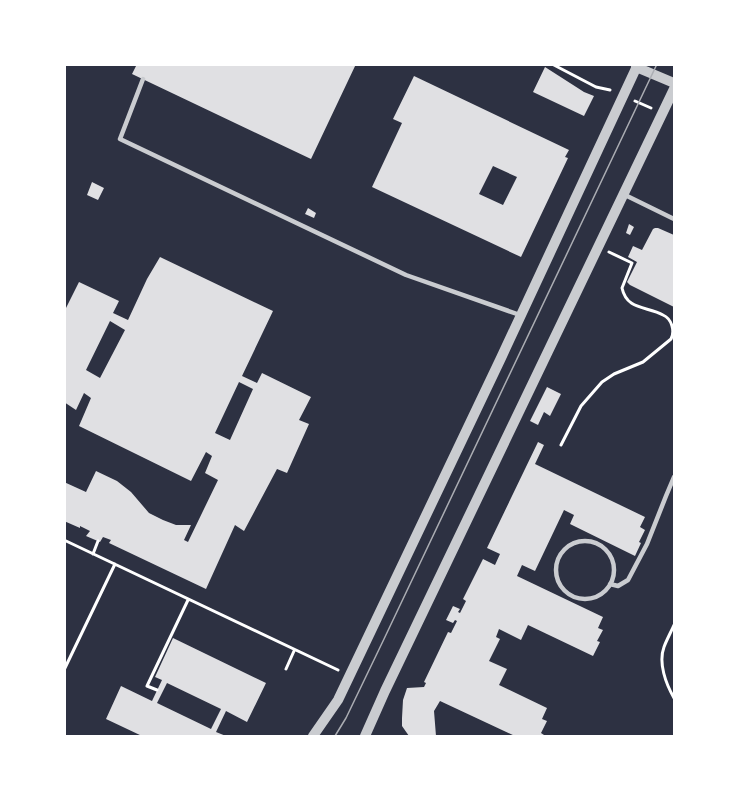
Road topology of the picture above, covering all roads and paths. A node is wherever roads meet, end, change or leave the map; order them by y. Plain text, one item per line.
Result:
1 (552, 64) edge
2 (637, 66) edge
3 (143, 79) dead end
4 (675, 83) edge
5 (675, 89) edge
6 (619, 93) junction
7 (663, 114) junction
8 (623, 194) junction
9 (675, 219) edge
10 (605, 250) dead end
11 (521, 315) junction
12 (674, 335) edge
13 (561, 445) dead end
14 (675, 477) edge
15 (64, 540) edge
16 (98, 541) dead end
17 (93, 554) junction
18 (115, 564) junction
19 (610, 584) junction
20 (188, 600) junction
21 (675, 625) edge
22 (294, 650) junction
23 (286, 669) dead end
24 (64, 670) edge
25 (342, 671) dead end
26 (157, 690) dead end
27 (675, 698) edge
28 (313, 736) edge
29 (365, 736) edge

1 - 6 path
2 - 4 street
2 - 6 street
3 - 11 lane
5 - 7 street
6 - 7 path
6 - 11 street
7 - 8 street
8 - 9 lane
8 - 29 street
10 - 12 path
11 - 28 street
12 - 13 path
14 - 19 lane
15 - 17 path
16 - 17 path
17 - 18 path
18 - 20 path
18 - 24 path
19 - 19 lane
20 - 22 path
20 - 26 path
21 - 27 path
22 - 23 path
22 - 25 path

